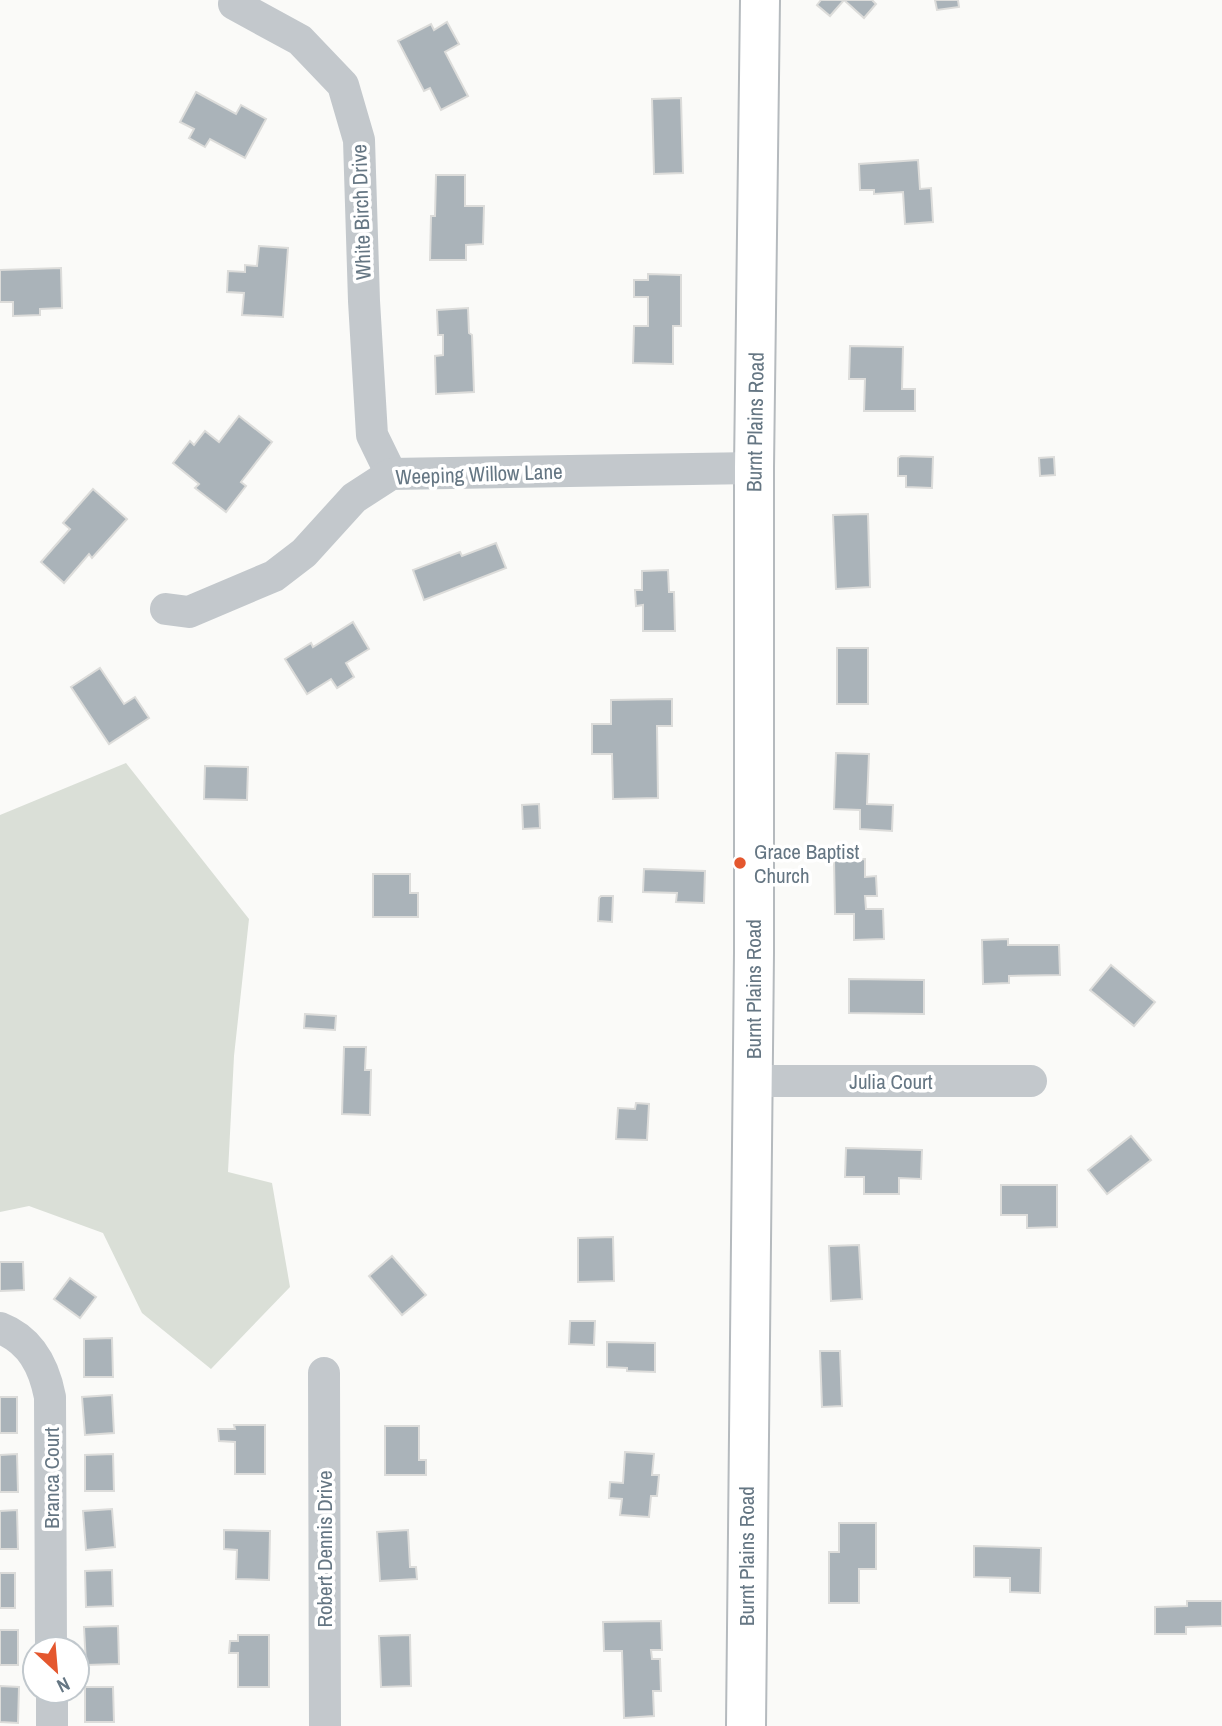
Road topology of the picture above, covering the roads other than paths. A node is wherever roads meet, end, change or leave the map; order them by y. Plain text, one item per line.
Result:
1 (760, 0) edge
2 (234, 4) dead end
3 (754, 468) junction
4 (391, 474) junction
5 (166, 609) dead end
6 (752, 1081) junction
7 (1031, 1081) dead end
8 (0, 1328) edge
9 (324, 1373) dead end
10 (51, 1635) edge
11 (52, 1705) edge
12 (52, 1726) edge
13 (325, 1726) edge
14 (746, 1726) edge

1 - 3 main road, Burnt Plains Road
2 - 4 street, White Birch Drive
3 - 4 street, Weeping Willow Lane
3 - 6 main road, Burnt Plains Road
4 - 5 street, Weeping Willow Lane
6 - 7 street, Julia Court
6 - 14 main road, Burnt Plains Road
8 - 10 street, Branca Court
9 - 13 street, Robert Dennis Drive
11 - 12 street

